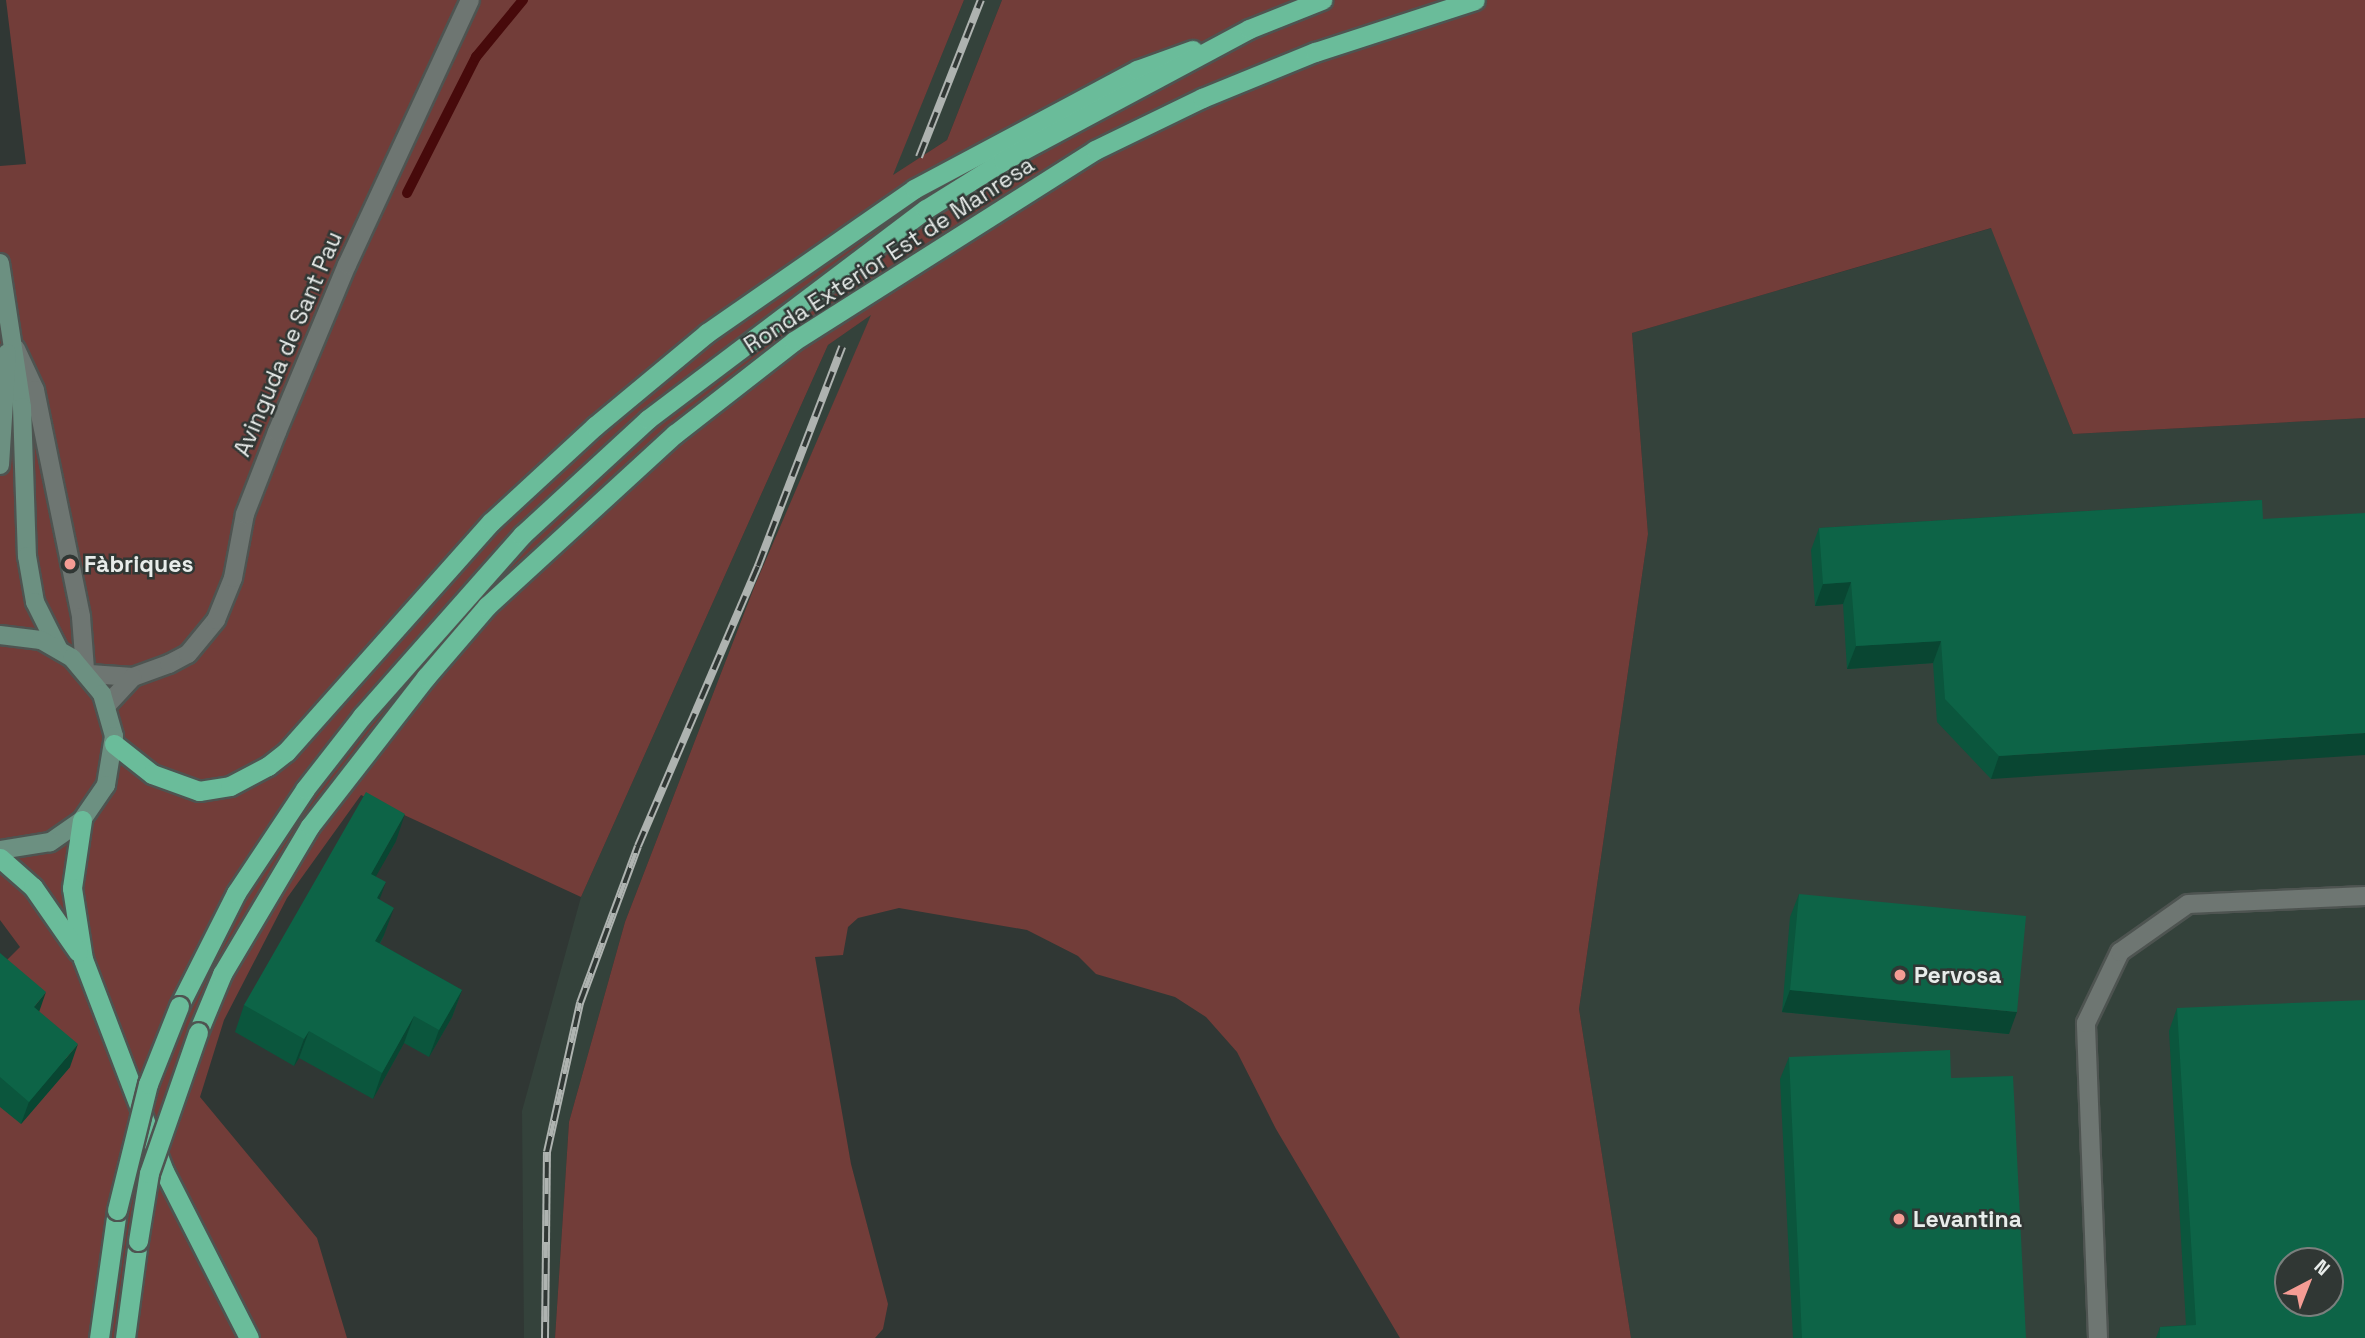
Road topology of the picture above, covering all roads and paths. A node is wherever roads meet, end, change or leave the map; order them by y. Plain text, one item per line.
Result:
1 (470, 0) edge
2 (1322, 0) edge
3 (1475, 0) edge
4 (1249, 29) junction
5 (0, 264) edge
6 (9, 335) junction
7 (0, 465) edge
8 (0, 635) edge
9 (58, 648) junction
10 (87, 672) junction
11 (133, 677) junction
12 (107, 705) junction
13 (114, 744) junction
14 (82, 820) junction
15 (0, 850) edge
16 (0, 858) edge
17 (2365, 896) edge
18 (83, 959) junction
19 (99, 1338) edge
20 (125, 1338) edge
21 (249, 1338) edge
22 (2098, 1338) edge

1 - 11 street, Avinguda de Sant Pau
2 - 4 highway, Ronda Exterior Est de Manresa
3 - 20 highway, Ronda Exterior Est de Manresa, bridge
4 - 13 highway
4 - 19 highway, Ronda Exterior Est de Manresa, bridge
5 - 6 main road
6 - 7 main road
6 - 9 main road
6 - 10 street
8 - 9 main road
9 - 10 main road
10 - 11 street, Avinguda de Sant Pau
10 - 12 main road
11 - 12 street, Avinguda de Sant Pau
12 - 13 main road
13 - 14 main road
14 - 15 main road
14 - 18 highway
16 - 18 highway
17 - 22 street
18 - 21 highway

